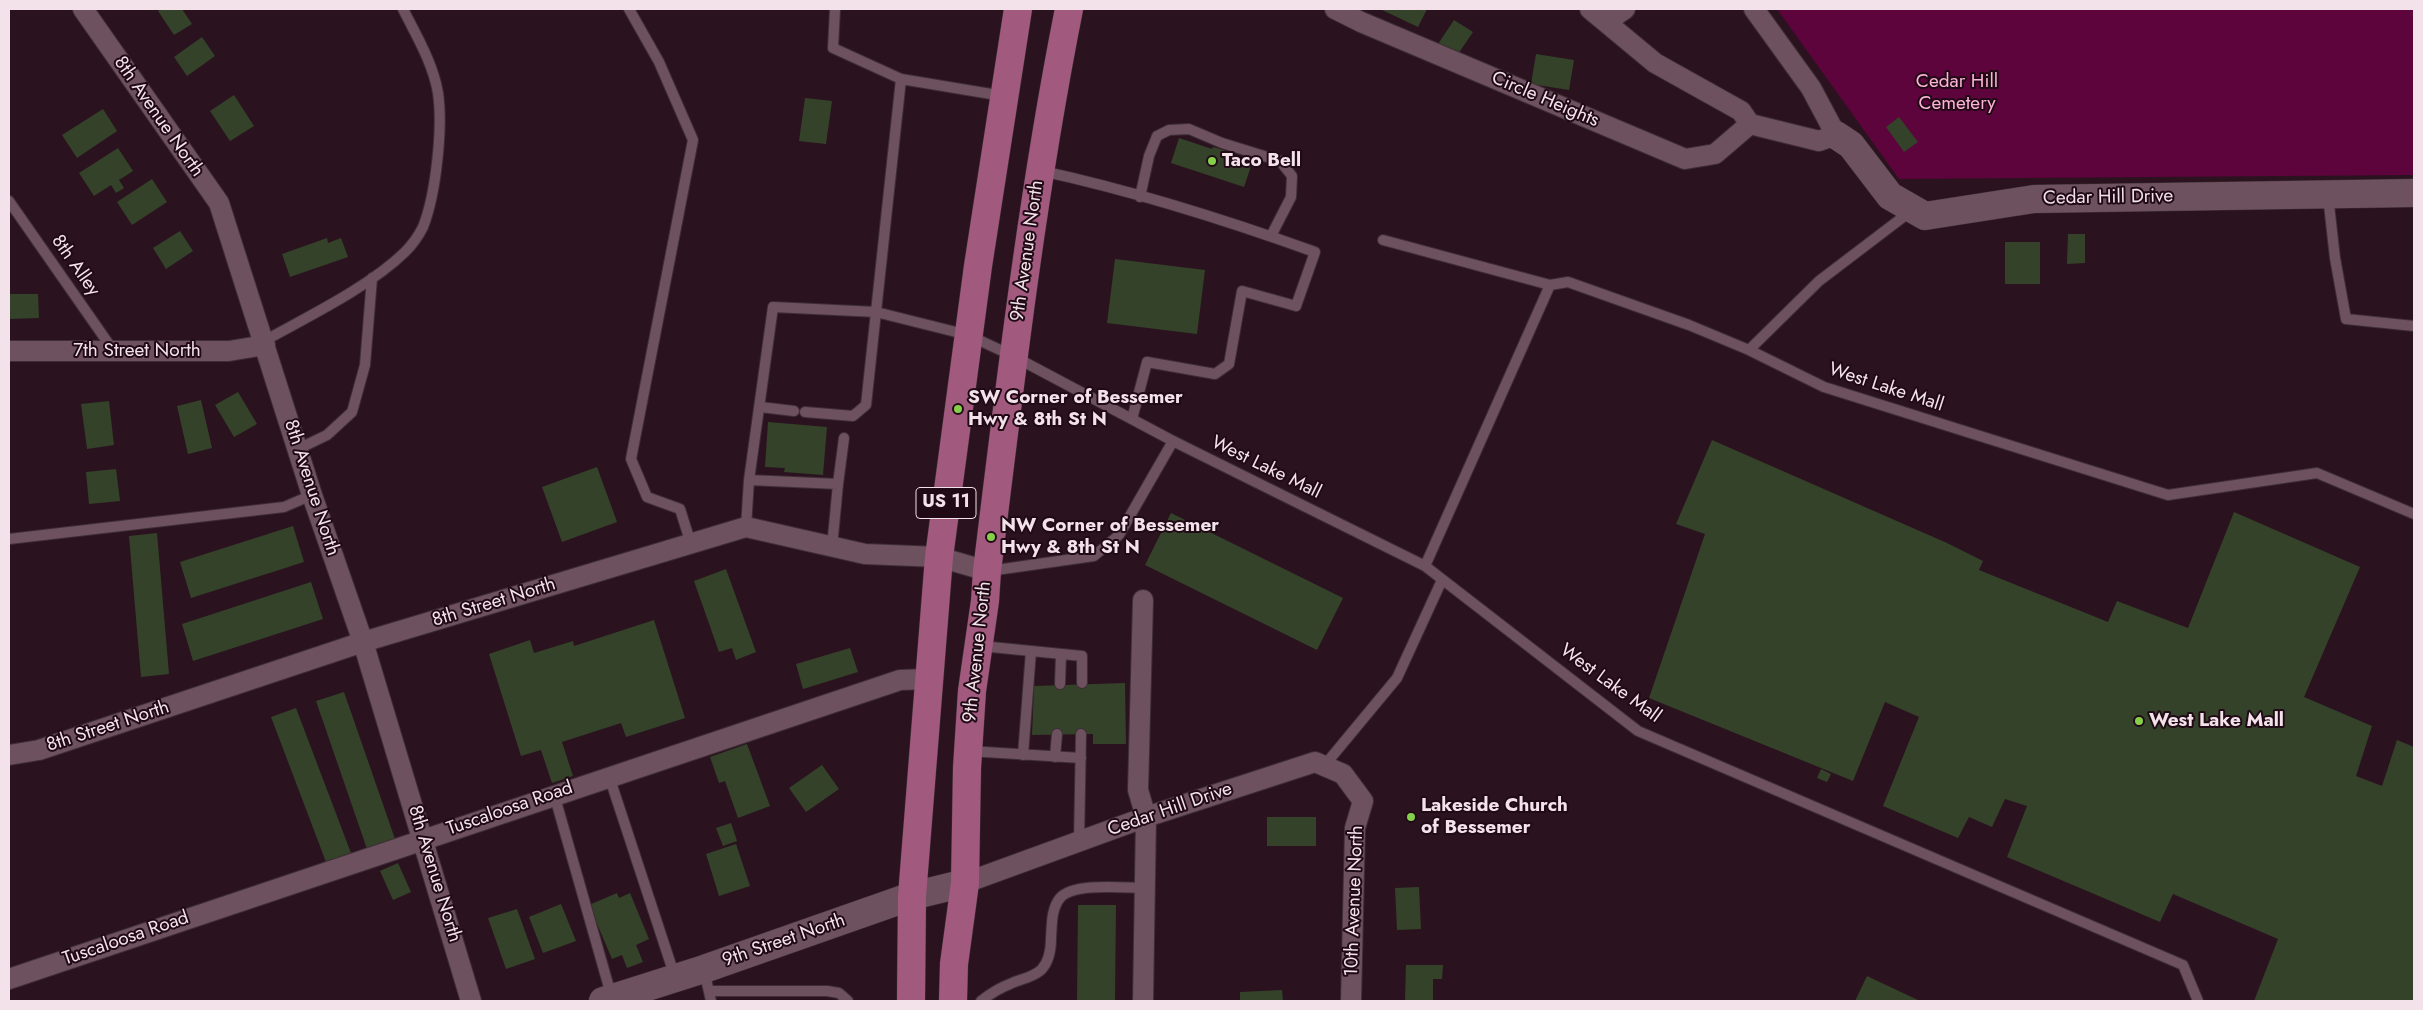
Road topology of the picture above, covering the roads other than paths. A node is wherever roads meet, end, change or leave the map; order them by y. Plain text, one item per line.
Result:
1 (83, 9) edge
2 (403, 9) edge
3 (629, 9) edge
4 (835, 9) edge
5 (1018, 9) edge
6 (1068, 9) edge
7 (1335, 9) edge
8 (1590, 9) edge
9 (1625, 9) edge
10 (1754, 9) edge
11 (1606, 22) junction
12 (900, 79) junction
13 (1004, 96) junction
14 (1750, 124) junction
15 (1836, 135) junction
16 (1040, 170) junction
17 (2414, 193) edge
18 (2328, 195) junction
19 (1140, 197) junction
20 (9, 201) edge
21 (1914, 210) junction
22 (1271, 236) junction
23 (1384, 240) dead end
24 (372, 278) junction
25 (1550, 284) junction
26 (876, 312) junction
27 (2414, 326) edge
28 (968, 335) junction
29 (265, 343) junction
30 (113, 350) junction
31 (1749, 350) junction
32 (9, 351) edge
33 (1013, 356) junction
34 (760, 407) junction
35 (794, 411) dead end
36 (805, 412) dead end
37 (1132, 419) junction
38 (844, 438) dead end
39 (1173, 441) junction
40 (298, 449) junction
41 (749, 480) junction
42 (838, 484) junction
43 (312, 495) junction
44 (2414, 514) edge
45 (746, 527) junction
46 (9, 539) edge
47 (691, 544) junction
48 (832, 546) junction
49 (939, 557) junction
50 (1425, 566) junction
51 (986, 571) junction
52 (1442, 580) junction
53 (1143, 600) dead end
54 (363, 642) junction
55 (979, 646) junction
56 (1031, 651) junction
57 (1061, 654) junction
58 (928, 679) junction
59 (1082, 683) dead end
60 (1060, 684) dead end
61 (1057, 734) dead end
62 (1081, 734) dead end
63 (968, 751) junction
64 (9, 755) edge
65 (1023, 755) junction
66 (1055, 756) junction
67 (1081, 758) junction
68 (1324, 766) junction
69 (609, 776) junction
70 (554, 794) junction
71 (1363, 801) joint
72 (1146, 817) junction
73 (424, 838) junction
74 (1080, 842) junction
75 (965, 883) junction
76 (1145, 888) junction
77 (912, 896) junction
78 (675, 978) junction
79 (9, 979) edge
80 (708, 987) edge
81 (608, 1000) edge
82 (471, 1001) edge
83 (848, 1001) edge
84 (911, 1001) edge
85 (953, 1001) edge
86 (980, 1001) edge
87 (1143, 1001) edge
88 (1351, 1001) edge
89 (2198, 1001) edge

1 - 29 street, 8th Avenue North
2 - 24 lane
3 - 47 lane
4 - 12 lane
5 - 13 main road, US 11
6 - 16 main road, 9th Avenue North / US 11
7 - 14 street, Circle Heights
8 - 11 street
9 - 11 street
10 - 15 street
11 - 14 street
12 - 13 lane
12 - 26 lane
13 - 28 main road, US 11
14 - 15 street
15 - 21 street, Cedar Hill Drive
16 - 19 lane
16 - 33 main road, 9th Avenue North / US 11
17 - 18 street, Cedar Hill Drive
18 - 21 street, Cedar Hill Drive
18 - 27 lane
19 - 22 lane
19 - 22 lane
20 - 30 lane, 8th Alley
21 - 31 lane
22 - 37 lane
23 - 25 lane, West Lake Mall
24 - 29 lane
24 - 40 lane
25 - 31 lane, West Lake Mall
25 - 50 lane
26 - 28 lane, West Lake Mall
26 - 34 lane, West Lake Mall
26 - 36 lane
28 - 33 lane, West Lake Mall
28 - 49 main road, US 11
29 - 30 street, 7th Street North
29 - 40 street, 8th Avenue North
30 - 32 street, 7th Street North
31 - 44 lane, West Lake Mall
33 - 37 lane, West Lake Mall
33 - 51 main road, 9th Avenue North / US 11
34 - 35 lane
34 - 41 lane
37 - 39 lane, West Lake Mall
38 - 42 lane
39 - 50 lane, West Lake Mall
39 - 51 lane
40 - 43 street, 8th Avenue North
41 - 42 lane
41 - 45 lane
42 - 48 lane
43 - 46 lane
43 - 54 street, 8th Avenue North
45 - 47 street, 8th Street North
45 - 48 street, 8th Street North
47 - 54 street, 8th Street North
48 - 49 street, 8th Street North
49 - 51 street, 8th Street North
49 - 58 main road, US 11
50 - 52 lane, West Lake Mall
51 - 55 main road, 9th Avenue North / US 11
52 - 68 lane
52 - 89 lane, West Lake Mall
53 - 72 street
54 - 64 street, 8th Street North
54 - 73 street, 8th Avenue North
55 - 56 lane
55 - 63 main road, 9th Avenue North / US 11
56 - 57 lane
56 - 65 lane
57 - 59 lane
57 - 60 lane
58 - 69 street, Tuscaloosa Road
58 - 77 main road, US 11
61 - 66 lane
62 - 67 lane
63 - 65 lane
63 - 75 main road, 9th Avenue North / US 11
65 - 66 lane
66 - 67 lane
67 - 74 lane
68 - 71 street, Cedar Hill Drive
68 - 72 street, Cedar Hill Drive
69 - 70 street, Tuscaloosa Road
69 - 78 lane
70 - 73 street, Tuscaloosa Road
70 - 81 lane
71 - 88 street, 10th Avenue North
72 - 74 street, Cedar Hill Drive
72 - 76 street
73 - 79 street, Tuscaloosa Road
73 - 82 street, 8th Avenue North
74 - 75 street, Cedar Hill Drive
75 - 77 street, 9th Street North
75 - 85 main road, 9th Avenue North / US 11
76 - 86 lane
76 - 87 street
77 - 80 street, 9th Street North
77 - 84 main road, US 11
78 - 80 street, 9th Street North
78 - 81 street, 9th Street North
80 - 83 lane

